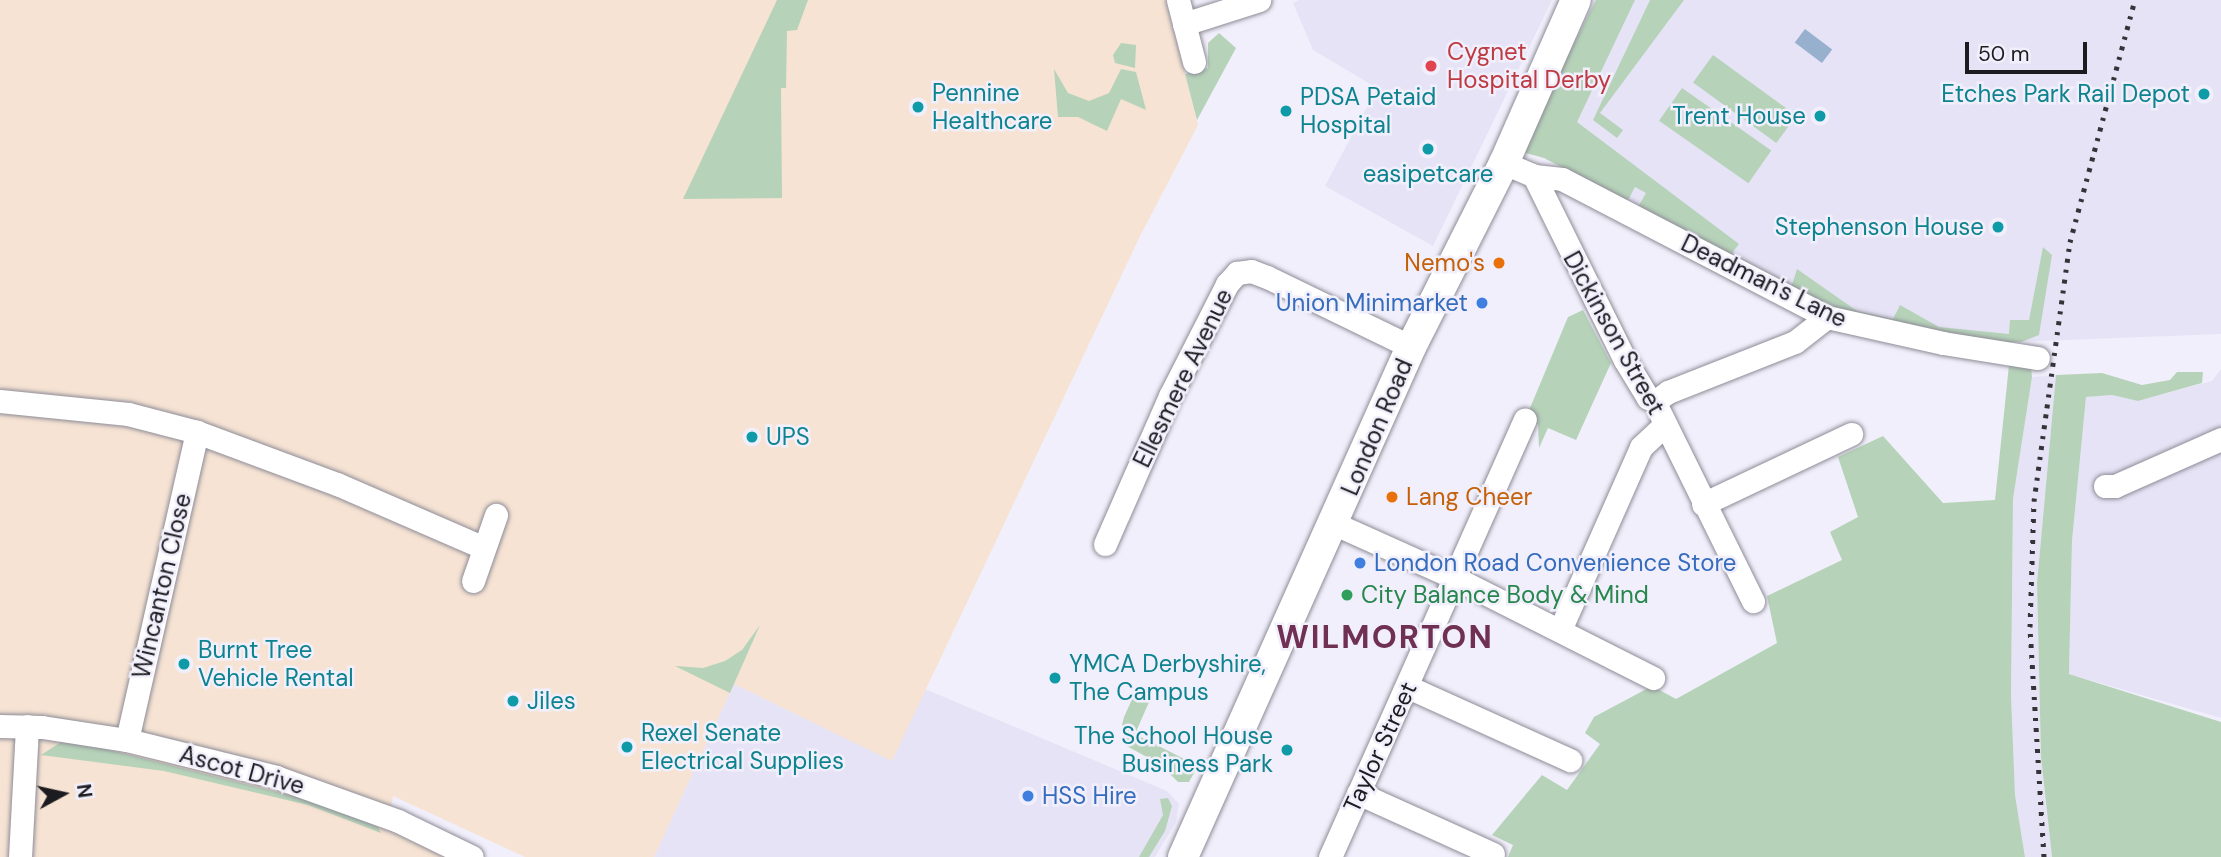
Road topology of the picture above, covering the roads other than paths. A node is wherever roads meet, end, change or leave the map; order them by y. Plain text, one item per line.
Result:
1 (1178, 0) edge
2 (1259, 0) edge
3 (1576, 0) edge
4 (1184, 24) junction
5 (1194, 62) dead end
6 (1504, 163) junction
7 (1534, 176) junction
8 (1828, 317) junction
9 (1411, 347) junction
10 (2038, 358) dead end
11 (1657, 400) junction
12 (0, 401) edge
13 (1525, 420) dead end
14 (1665, 425) junction
15 (197, 432) junction
16 (1851, 434) dead end
17 (2221, 439) edge
18 (2105, 486) dead end
19 (1703, 503) junction
20 (496, 515) dead end
21 (1335, 524) junction
22 (1105, 544) dead end
23 (484, 548) junction
24 (1455, 578) junction
25 (473, 581) dead end
26 (1753, 601) dead end
27 (1560, 630) junction
28 (1653, 678) dead end
29 (1408, 687) junction
30 (0, 726) edge
31 (27, 726) junction
32 (127, 740) junction
33 (1570, 760) dead end
34 (1358, 793) junction
35 (1493, 854) dead end
36 (20, 857) edge
37 (472, 857) edge
38 (1183, 857) edge
39 (1330, 857) edge

1 - 4 street
2 - 4 street
3 - 6 main road, London Road
4 - 5 street
6 - 7 street, Deadman's Lane
6 - 9 main road, London Road
7 - 8 street, Deadman's Lane
7 - 11 street, Dickinson Street
8 - 10 street, Deadman's Lane
8 - 11 street
9 - 21 main road, London Road
9 - 22 street, Ellesmere Avenue
11 - 14 street, Dickinson Street
12 - 15 street
13 - 24 street, Taylor Street
14 - 19 street, Dickinson Street
14 - 27 street
15 - 23 street
15 - 32 street, Wincanton Close
16 - 19 street
17 - 18 street
19 - 26 street, Dickinson Street
20 - 23 street
21 - 24 street
21 - 38 main road, London Road
23 - 25 street
24 - 27 street
24 - 29 street, Taylor Street
27 - 28 street
29 - 33 street
29 - 34 street, Taylor Street
30 - 31 street, Ascot Drive
31 - 32 street, Ascot Drive
31 - 36 street
32 - 37 street, Ascot Drive
34 - 35 street
34 - 39 street, Taylor Street

